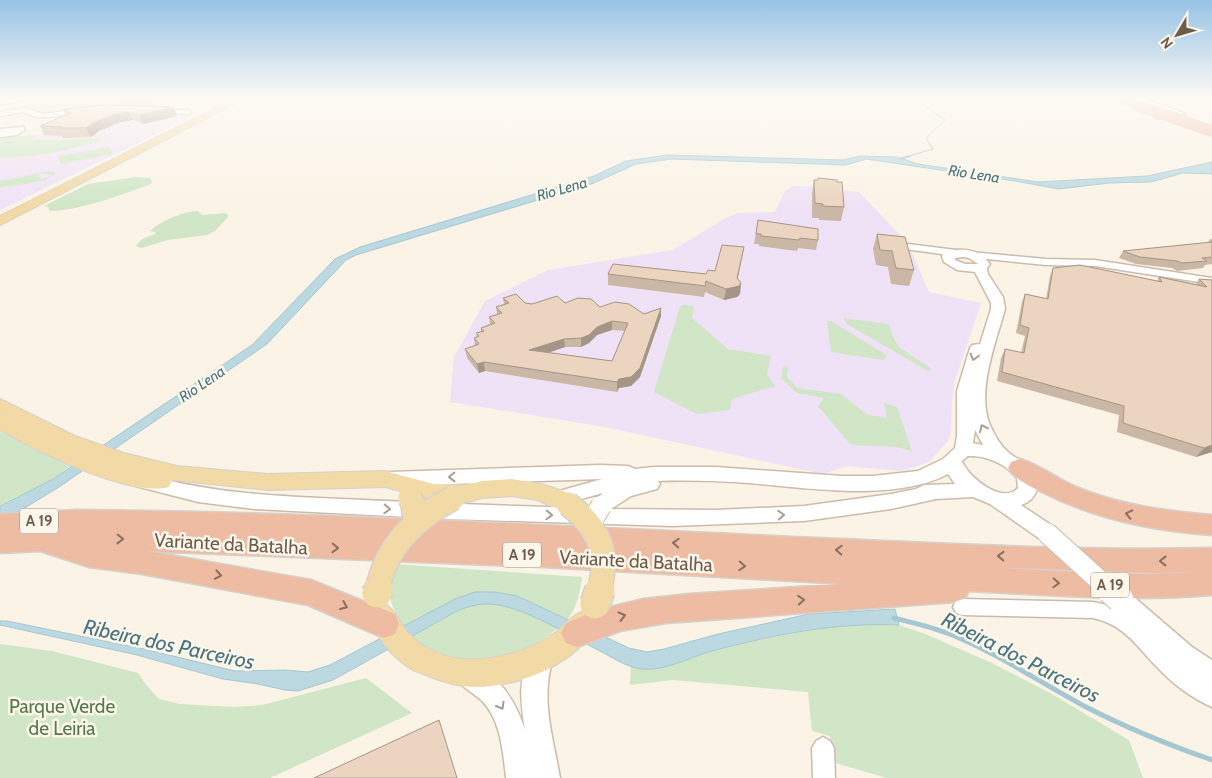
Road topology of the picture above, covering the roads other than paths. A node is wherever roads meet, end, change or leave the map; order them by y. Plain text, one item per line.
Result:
1 (154, 134) edge
2 (171, 134) edge
3 (0, 216) edge
4 (0, 221) edge
5 (908, 247) edge
6 (952, 255) junction
7 (986, 262) junction
8 (963, 267) junction
9 (1212, 281) edge
10 (0, 405) edge
11 (0, 421) edge
12 (62, 446) junction
13 (958, 457) junction
14 (120, 469) junction
15 (641, 475) junction
16 (385, 479) junction
17 (1020, 488) junction
18 (973, 490) junction
19 (934, 492) junction
20 (459, 496) junction
21 (564, 501) junction
22 (596, 514) junction
23 (415, 521) junction
24 (0, 524) edge
25 (1212, 525) edge
26 (36, 540) junction
27 (0, 542) edge
28 (1212, 560) edge
29 (1007, 581) junction
30 (1212, 583) edge
31 (962, 607) dead end
32 (384, 624) junction
33 (577, 632) junction
34 (541, 658) junction
35 (466, 673) junction
36 (1212, 674) edge
37 (1212, 697) edge
38 (823, 748) dead end
39 (520, 778) edge
40 (546, 778) edge
41 (824, 778) edge

1 - 3 main road
2 - 4 main road
5 - 6 street
6 - 7 main road
6 - 8 main road
7 - 8 main road
7 - 9 street
17 -> 7 main road
8 -> 13 main road
10 - 12 main road
11 - 12 main road
12 - 14 main road
13 - 15 main road
13 - 17 main road
13 - 18 main road
14 - 16 main road
14 -> 19 main road
14 - 23 main road, bridge
15 -> 16 main road
15 - 21 main road
16 - 20 main road
17 - 18 main road
25 -> 17 highway
17 - 36 main road, bridge
18 - 19 main road
19 - 22 main road
20 - 21 main road
20 - 23 main road, bridge
21 - 22 main road, bridge
22 - 33 main road, bridge
23 - 32 main road, bridge
28 -> 24 highway, Variante da Batalha / A 19
26 - 27 highway, Variante da Batalha / A 19
26 -> 29 highway, Variante da Batalha / A 19
26 -> 32 highway
29 -> 30 highway, Variante da Batalha / A 19
33 -> 29 highway
31 - 37 street
32 - 35 main road
33 - 34 main road
34 - 35 main road
34 - 40 main road
35 -> 39 main road
38 - 41 street

